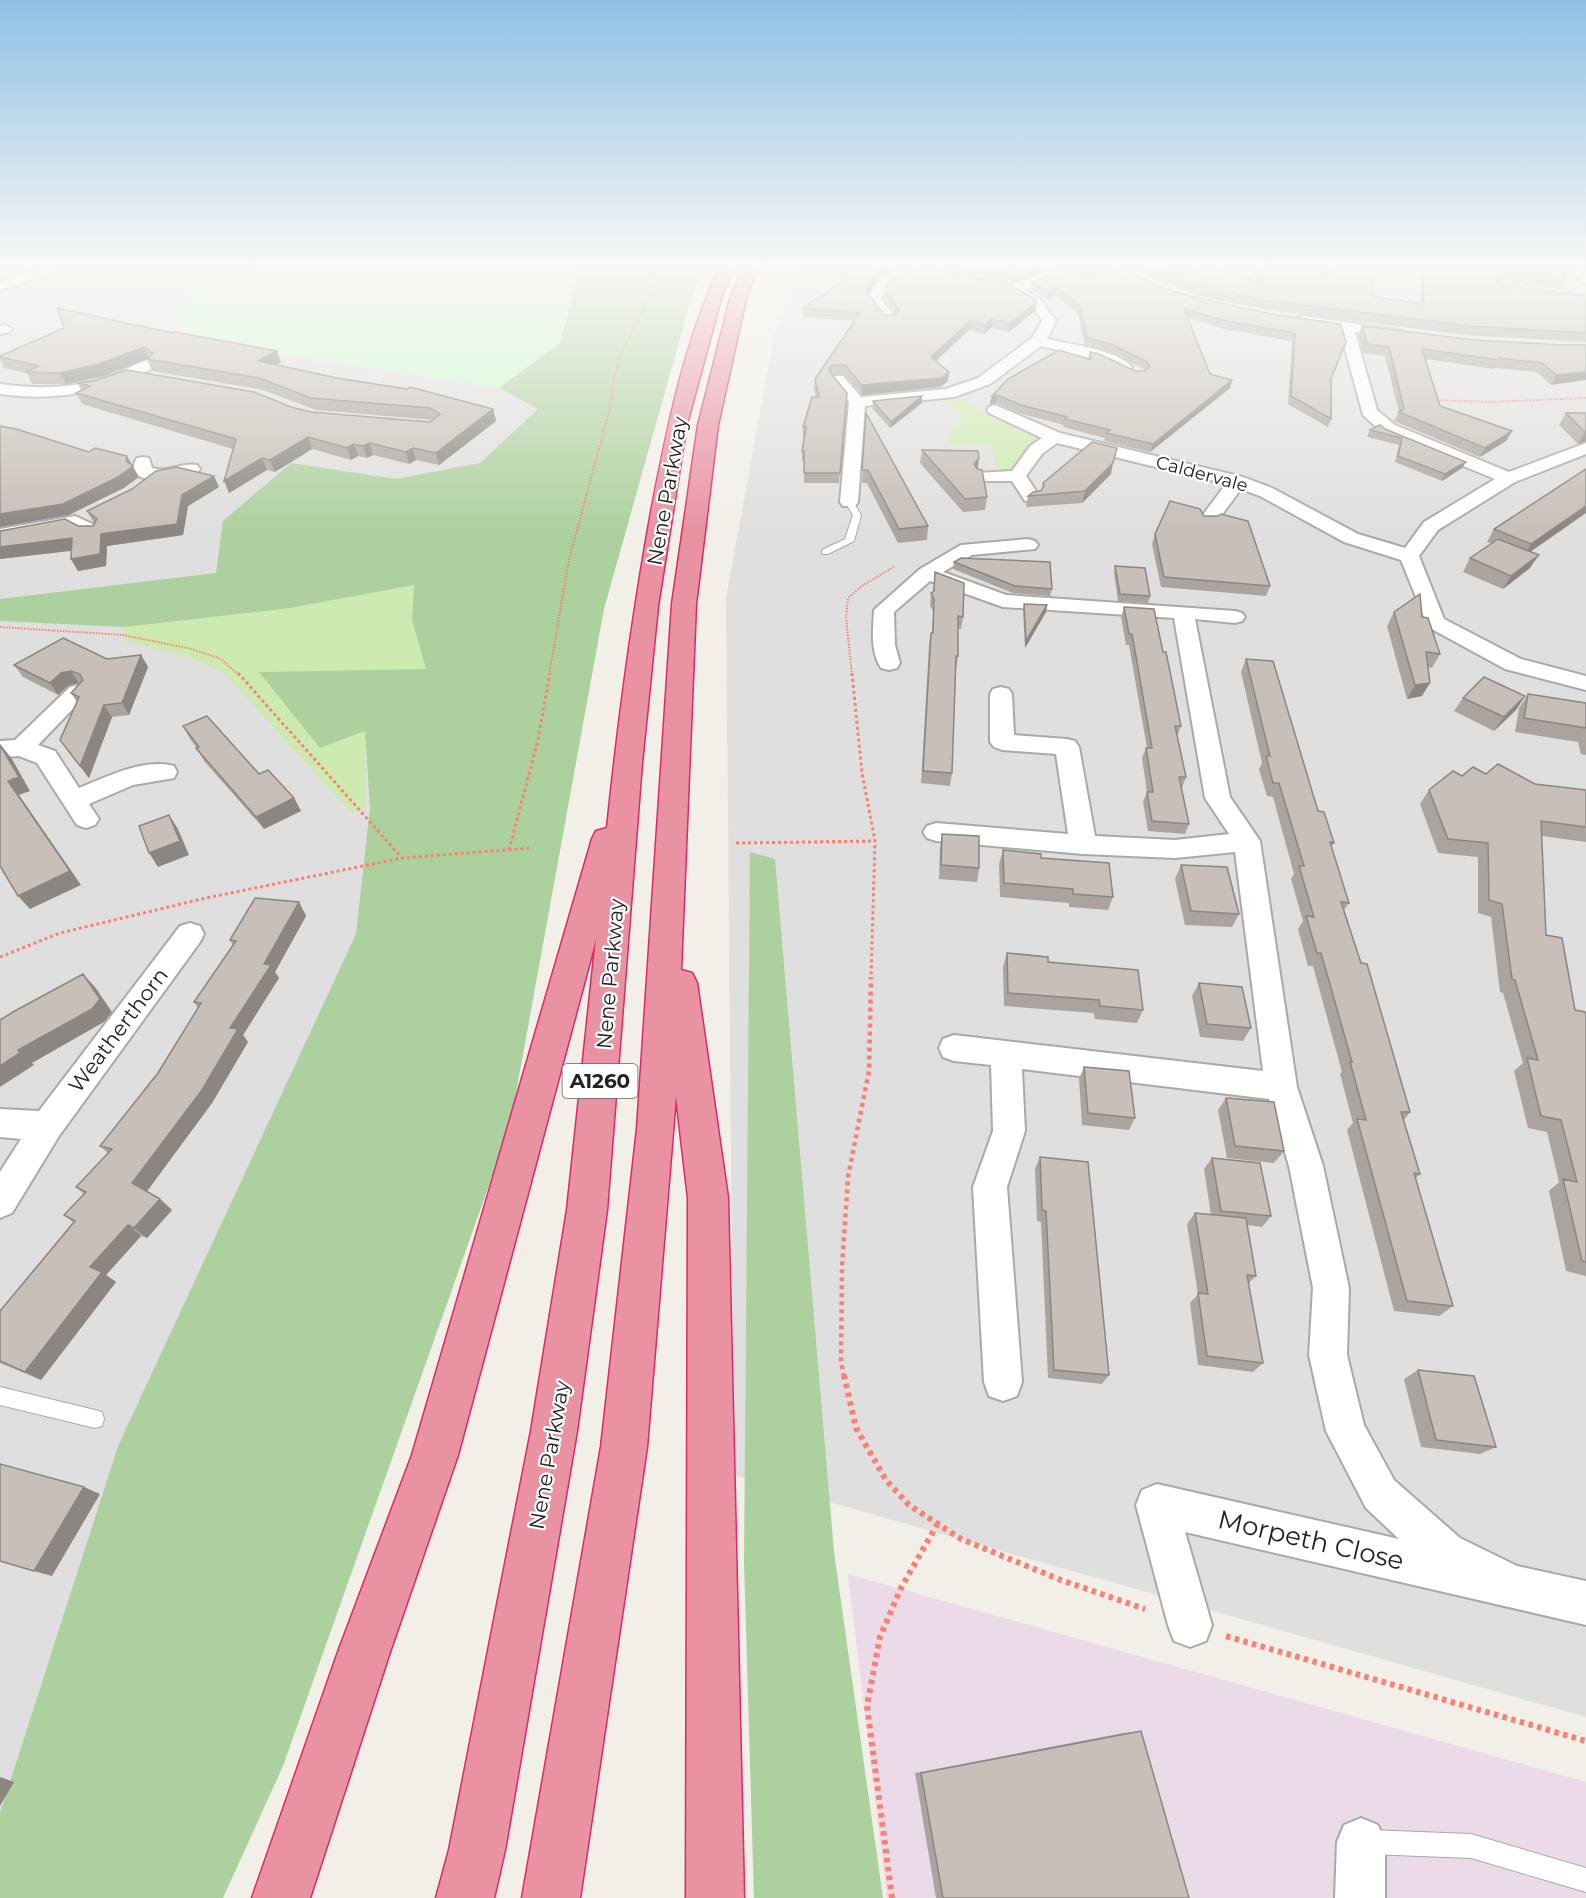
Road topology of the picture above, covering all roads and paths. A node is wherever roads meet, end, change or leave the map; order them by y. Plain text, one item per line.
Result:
1 (621, 355) edge
2 (697, 355) edge
3 (725, 355) edge
4 (1020, 355) edge
5 (1093, 355) edge
6 (1354, 355) edge
7 (152, 371) edge
8 (1137, 374) edge
9 (838, 379) edge
10 (0, 389) edge
11 (1586, 398) edge
12 (1428, 399) edge
13 (857, 402) junction
14 (995, 410) dead end
15 (1054, 437) junction
16 (1586, 448) edge
17 (191, 469) edge
18 (1017, 476) junction
19 (982, 477) edge
20 (1509, 478) junction
21 (1237, 481) junction
22 (139, 488) edge
23 (1030, 497) edge
24 (849, 502) joint
25 (1208, 519) edge
26 (93, 522) edge
27 (0, 535) edge
28 (1028, 545) dead end
29 (825, 552) dead end
30 (1409, 556) junction
31 (927, 573) junction
32 (1183, 612) junction
33 (1235, 617) dead end
34 (0, 627) edge
35 (889, 663) dead end
36 (1586, 683) edge
37 (78, 692) edge
38 (1001, 694) dead end
39 (10, 749) edge
40 (628, 763) junction
41 (165, 772) dead end
42 (862, 773) dead end
43 (936, 832) dead end
44 (875, 841) junction
45 (1247, 841) junction
46 (736, 843) dead end
47 (1083, 845) junction
48 (531, 848) dead end
49 (509, 850) junction
50 (402, 858) junction
51 (670, 907) junction
52 (190, 934) dead end
53 (0, 957) edge
54 (954, 1048) dead end
55 (1006, 1055) junction
56 (1281, 1087) junction
57 (0, 1123) edge
58 (47, 1126) junction
59 (0, 1202) edge
60 (1003, 1382) dead end
61 (0, 1396) edge
62 (95, 1419) dead end
63 (938, 1522) junction
64 (1512, 1586) junction
65 (1586, 1603) edge
66 (1191, 1625) junction
67 (1586, 1741) edge
68 (1360, 1842) joint
69 (1586, 1880) edge
70 (281, 1898) edge
71 (465, 1898) edge
72 (551, 1898) edge
73 (715, 1898) edge
74 (892, 1898) edge
75 (1360, 1898) edge

1 - 49 path
2 - 40 highway, Nene Parkway / A1260
3 - 51 highway, Nene Parkway / A1260
4 - 13 street
5 - 8 street
6 - 20 street
7 - 10 street
9 - 13 street
11 - 12 path
13 - 24 street
14 - 15 street, Caldervale
15 - 18 street
15 - 21 street, Caldervale
16 - 20 street
17 - 22 street
18 - 19 street
18 - 23 street
20 - 30 street
21 - 25 street
21 - 30 street, Caldervale
24 - 29 lane
26 - 27 street
28 - 31 street
30 - 36 street
31 - 32 street
31 - 35 street
32 - 33 street
32 - 45 street
34 - 50 path
37 - 39 street
38 - 47 street
39 - 41 street
40 - 70 highway
40 - 71 highway, Nene Parkway / A1260
42 - 44 path
43 - 47 street
44 - 46 path
44 - 63 path
45 - 47 street
45 - 56 street
48 - 49 path
49 - 50 path
50 - 53 path
51 - 72 highway, Nene Parkway / A1260
51 - 73 highway
52 - 58 street, Weatherthorn
54 - 55 street
55 - 56 street
55 - 60 street
56 - 64 street
57 - 58 street
58 - 59 street, Weatherthorn
61 - 62 lane
63 - 66 path
63 - 74 path
64 - 65 street, Morpeth Close
64 - 66 street, Morpeth Close
66 - 67 path
68 - 69 lane
68 - 75 street

